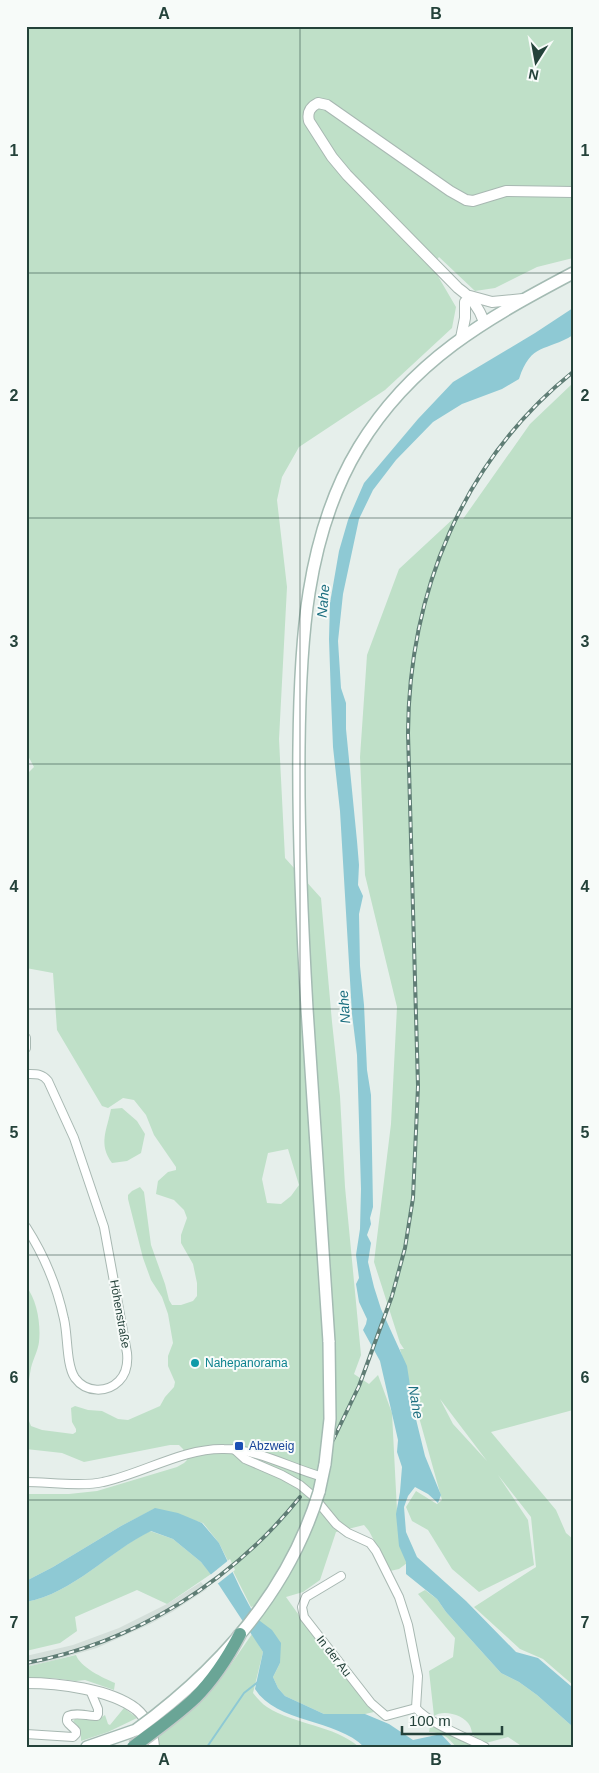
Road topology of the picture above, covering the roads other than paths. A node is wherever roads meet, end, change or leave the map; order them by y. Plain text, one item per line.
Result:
1 (573, 192) edge
2 (573, 273) edge
3 (466, 298) junction
4 (523, 299) junction
5 (484, 322) junction
6 (461, 338) junction
7 (26, 1038) edge
8 (26, 1048) edge
9 (26, 1074) edge
10 (26, 1227) edge
11 (234, 1449) junction
12 (323, 1477) junction
13 (26, 1482) edge
14 (341, 1576) dead end
15 (240, 1634) junction
16 (26, 1683) edge
17 (90, 1690) junction
18 (416, 1708) junction
19 (26, 1734) edge
20 (113, 1743) edge
21 (87, 1747) edge
22 (134, 1747) edge
23 (154, 1747) edge
24 (485, 1747) edge

1 - 3 street
2 - 4 main road
3 - 4 street
3 - 5 street
3 - 6 street
4 - 5 main road
5 - 6 main road
6 - 12 main road, bridge
7 - 8 street
9 - 10 street, Höhenstraße
11 - 12 street
11 - 13 street
11 - 18 street
12 - 15 main road, bridge
14 - 18 street, In der Au
15 - 20 main road, bridge
15 - 22 main road, bridge
16 - 17 street
17 - 19 street
17 - 23 street
18 - 24 street
20 - 21 main road

